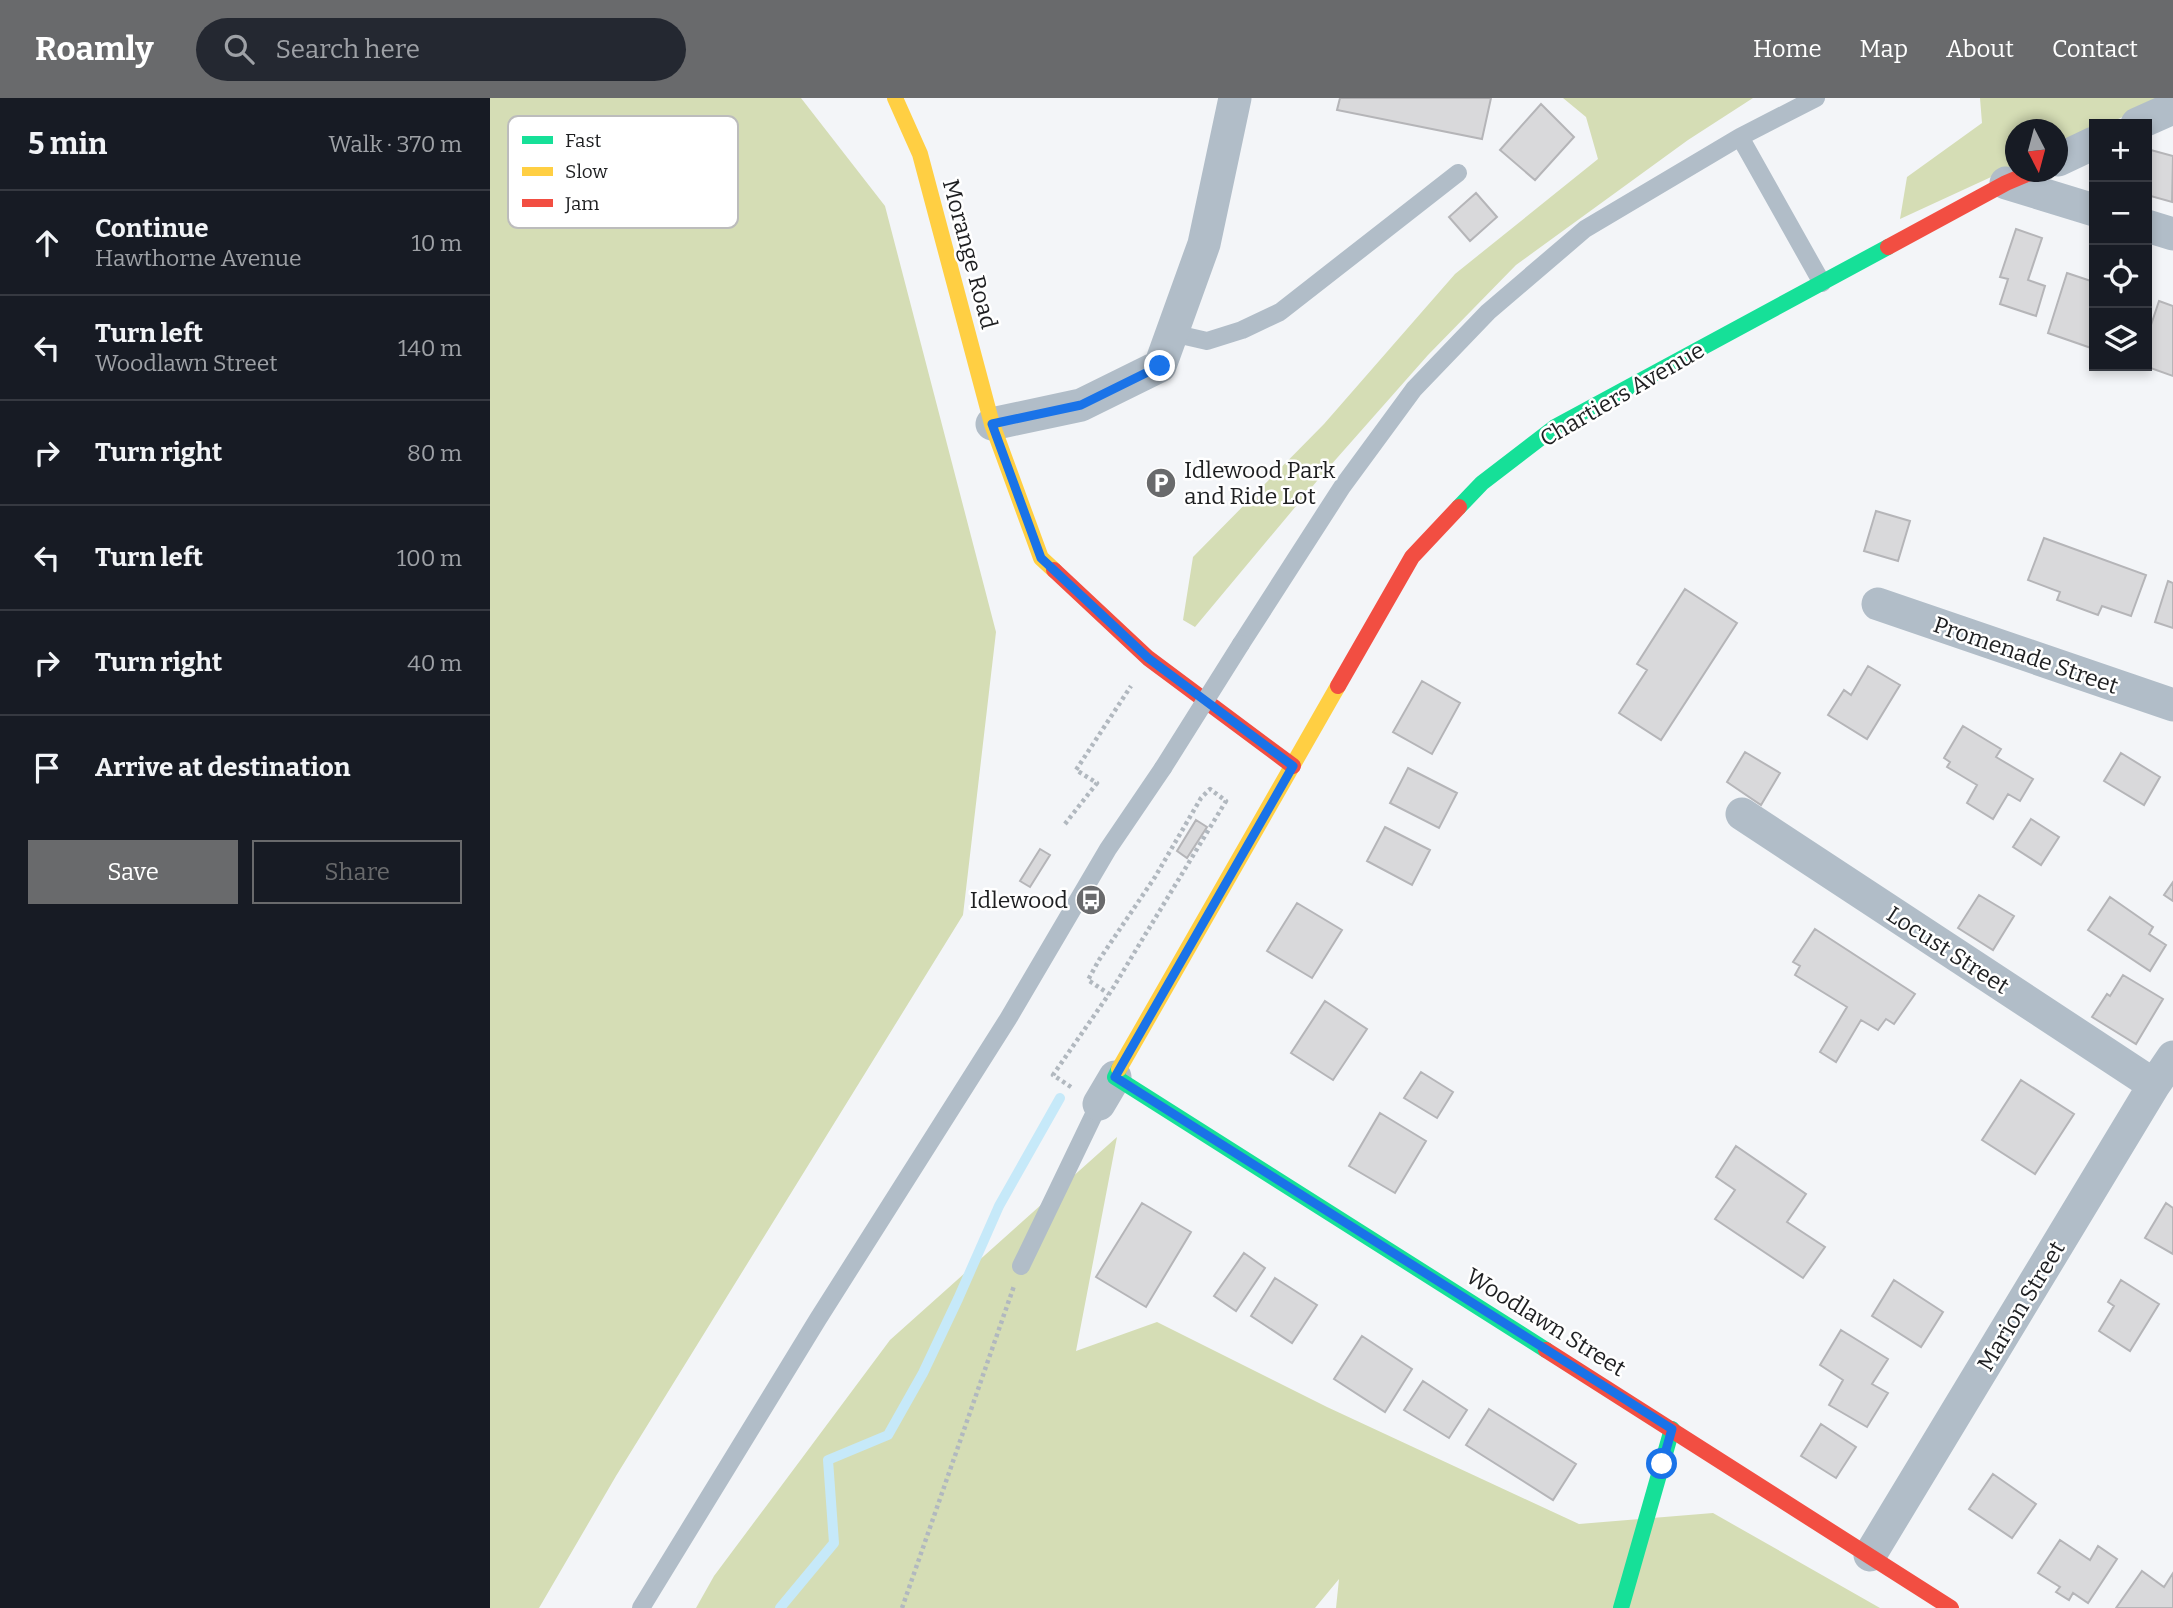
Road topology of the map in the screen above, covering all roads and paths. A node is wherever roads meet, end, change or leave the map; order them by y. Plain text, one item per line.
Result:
1 (895, 98) edge
2 (1235, 98) edge
3 (1816, 98) edge
4 (2173, 108) edge
5 (2148, 119) edge
6 (1740, 137) junction
7 (2089, 145) edge
8 (2068, 155) edge
9 (1458, 173) dead end
10 (2010, 182) edge
11 (2030, 182) edge
12 (2089, 208) edge
13 (2152, 228) edge
14 (2173, 234) edge
15 (1822, 283) junction
16 (1172, 333) junction
17 (992, 424) junction
18 (1878, 604) dead end
19 (1132, 685) dead end
20 (2173, 705) edge
21 (1293, 766) junction
22 (1742, 814) dead end
23 (1065, 824) dead end
24 (1109, 993) junction
25 (2173, 1057) edge
26 (2154, 1085) junction
27 (1107, 1090) junction
28 (1021, 1266) joint
29 (1672, 1429) junction
30 (1870, 1555) junction
31 (641, 1608) edge
32 (902, 1608) edge
33 (1620, 1608) edge
34 (1951, 1608) edge

1 - 17 street, Morange Road
2 - 16 street
3 - 6 lane
4 - 5 street
6 - 15 lane
6 - 31 lane, bridge
7 - 8 street
9 - 16 lane
10 - 15 street, Chartiers Avenue
11 - 12 street
13 - 14 street
15 - 21 street, Chartiers Avenue
16 - 17 street
17 - 21 street, Morange Road
18 - 20 street, Promenade Street
19 - 23 path
21 - 27 street, Chartiers Avenue
22 - 26 street, Locust Street
24 - 24 path
24 - 27 path
25 - 26 street, Marion Street
26 - 30 street, Marion Street
27 - 28 lane
27 - 29 street, Woodlawn Street
28 - 32 path
29 - 30 street, Woodlawn Street
29 - 33 street
30 - 34 street, Woodlawn Street

